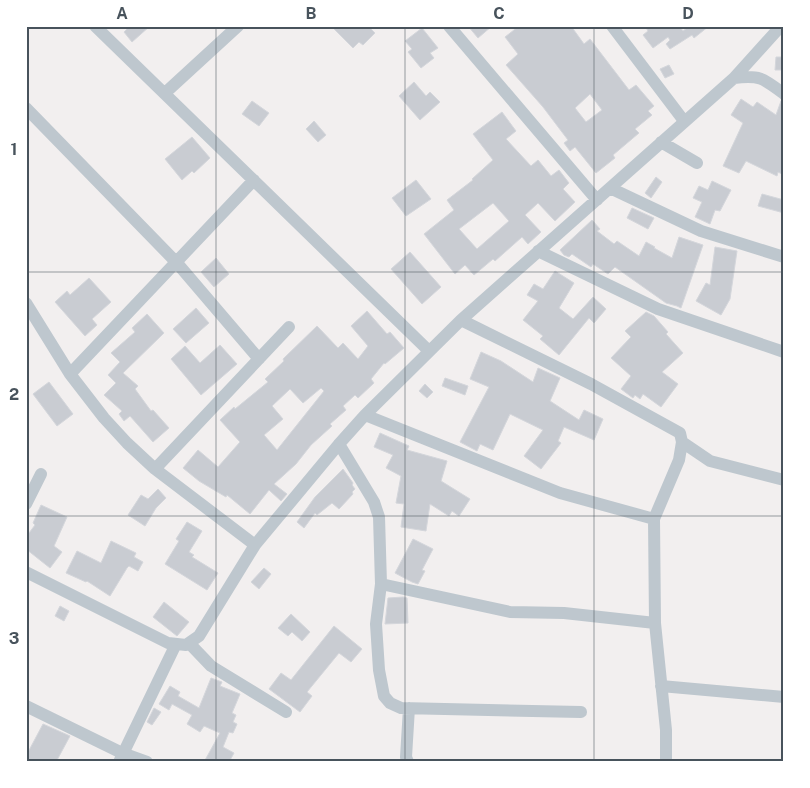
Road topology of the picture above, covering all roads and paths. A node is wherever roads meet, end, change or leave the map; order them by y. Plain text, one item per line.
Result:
1 (95, 26) edge
2 (238, 26) edge
3 (449, 26) edge
4 (612, 26) edge
5 (781, 26) edge
6 (734, 78) junction
7 (165, 93) junction
8 (784, 94) edge
9 (26, 108) edge
10 (684, 121) junction
11 (661, 142) junction
12 (697, 163) dead end
13 (254, 180) junction
14 (610, 188) junction
15 (597, 200) junction
16 (538, 252) junction
17 (784, 257) edge
18 (176, 263) junction
19 (26, 304) edge
20 (461, 320) junction
21 (289, 327) dead end
22 (429, 351) junction
23 (784, 352) edge
24 (259, 359) junction
25 (70, 374) junction
26 (366, 415) junction
27 (682, 442) junction
28 (339, 444) junction
29 (155, 469) junction
30 (41, 474) dead end
31 (784, 480) edge
32 (26, 504) edge
33 (654, 519) junction
34 (255, 545) junction
35 (26, 572) edge
36 (381, 584) junction
37 (655, 623) junction
38 (182, 643) junction
39 (661, 686) junction
40 (784, 697) edge
41 (409, 708) junction
42 (28, 711) edge
43 (286, 712) dead end
44 (581, 712) dead end
45 (120, 757) edge
46 (147, 762) edge
47 (408, 762) edge
48 (666, 762) edge

1 - 7 street
2 - 7 street
3 - 15 street
4 - 10 street
5 - 6 street
6 - 8 street
6 - 10 street
7 - 13 street
9 - 18 street
10 - 11 street
11 - 12 street
11 - 14 street
13 - 18 street
13 - 22 street
14 - 15 street
14 - 17 street
15 - 16 street
16 - 20 street
16 - 23 street
18 - 24 street
18 - 25 street
19 - 25 street
20 - 22 street
20 - 27 street
21 - 24 street
22 - 26 street
24 - 29 street
25 - 29 street
26 - 28 street
26 - 33 street
27 - 31 street
27 - 33 street
28 - 34 street
28 - 36 street
29 - 34 street
30 - 32 street
33 - 37 street
34 - 38 street
35 - 38 street
36 - 37 street
36 - 41 street
37 - 39 street
38 - 43 street
38 - 45 street
39 - 40 street
39 - 48 street
41 - 44 street
41 - 47 street
42 - 45 street
45 - 46 street

